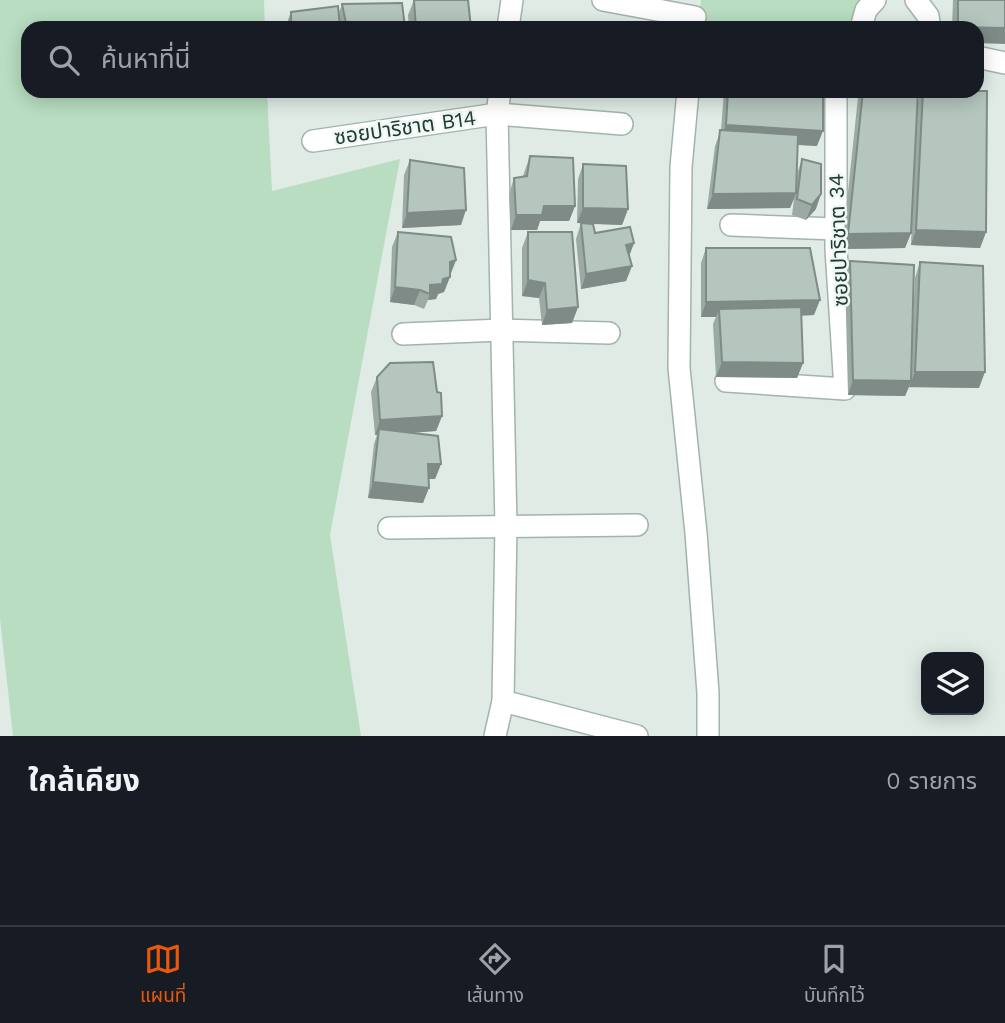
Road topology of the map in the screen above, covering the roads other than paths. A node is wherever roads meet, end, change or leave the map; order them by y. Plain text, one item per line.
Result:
1 (512, 0) edge
2 (603, 0) edge
3 (875, 0) edge
4 (916, 0) edge
5 (695, 15) edge
6 (509, 21) edge
7 (863, 21) edge
8 (929, 21) edge
9 (984, 58) edge
10 (1005, 63) edge
11 (499, 98) edge
12 (687, 98) edge
13 (835, 98) edge
14 (497, 114) junction
15 (622, 124) dead end
16 (313, 141) dead end
17 (731, 225) dead end
18 (835, 229) junction
19 (502, 330) junction
20 (609, 333) dead end
21 (403, 334) dead end
22 (726, 381) dead end
23 (637, 525) dead end
24 (506, 526) junction
25 (389, 528) dead end
26 (503, 701) junction
27 (495, 736) edge
28 (637, 736) edge
29 (708, 736) edge

1 - 6 street
2 - 5 street
3 - 7 street
4 - 8 street
9 - 10 street
11 - 14 street
12 - 29 street
13 - 18 street, ซอยปาริชาต 34
14 - 15 street, ซอยปาริชาต B14
14 - 16 street, ซอยปาริชาต B14
14 - 19 street
17 - 18 street
18 - 22 street, ซอยปาริชาต 34
19 - 20 street
19 - 21 street
19 - 24 street
23 - 24 street
24 - 25 street
24 - 26 street
26 - 27 street
26 - 28 street

